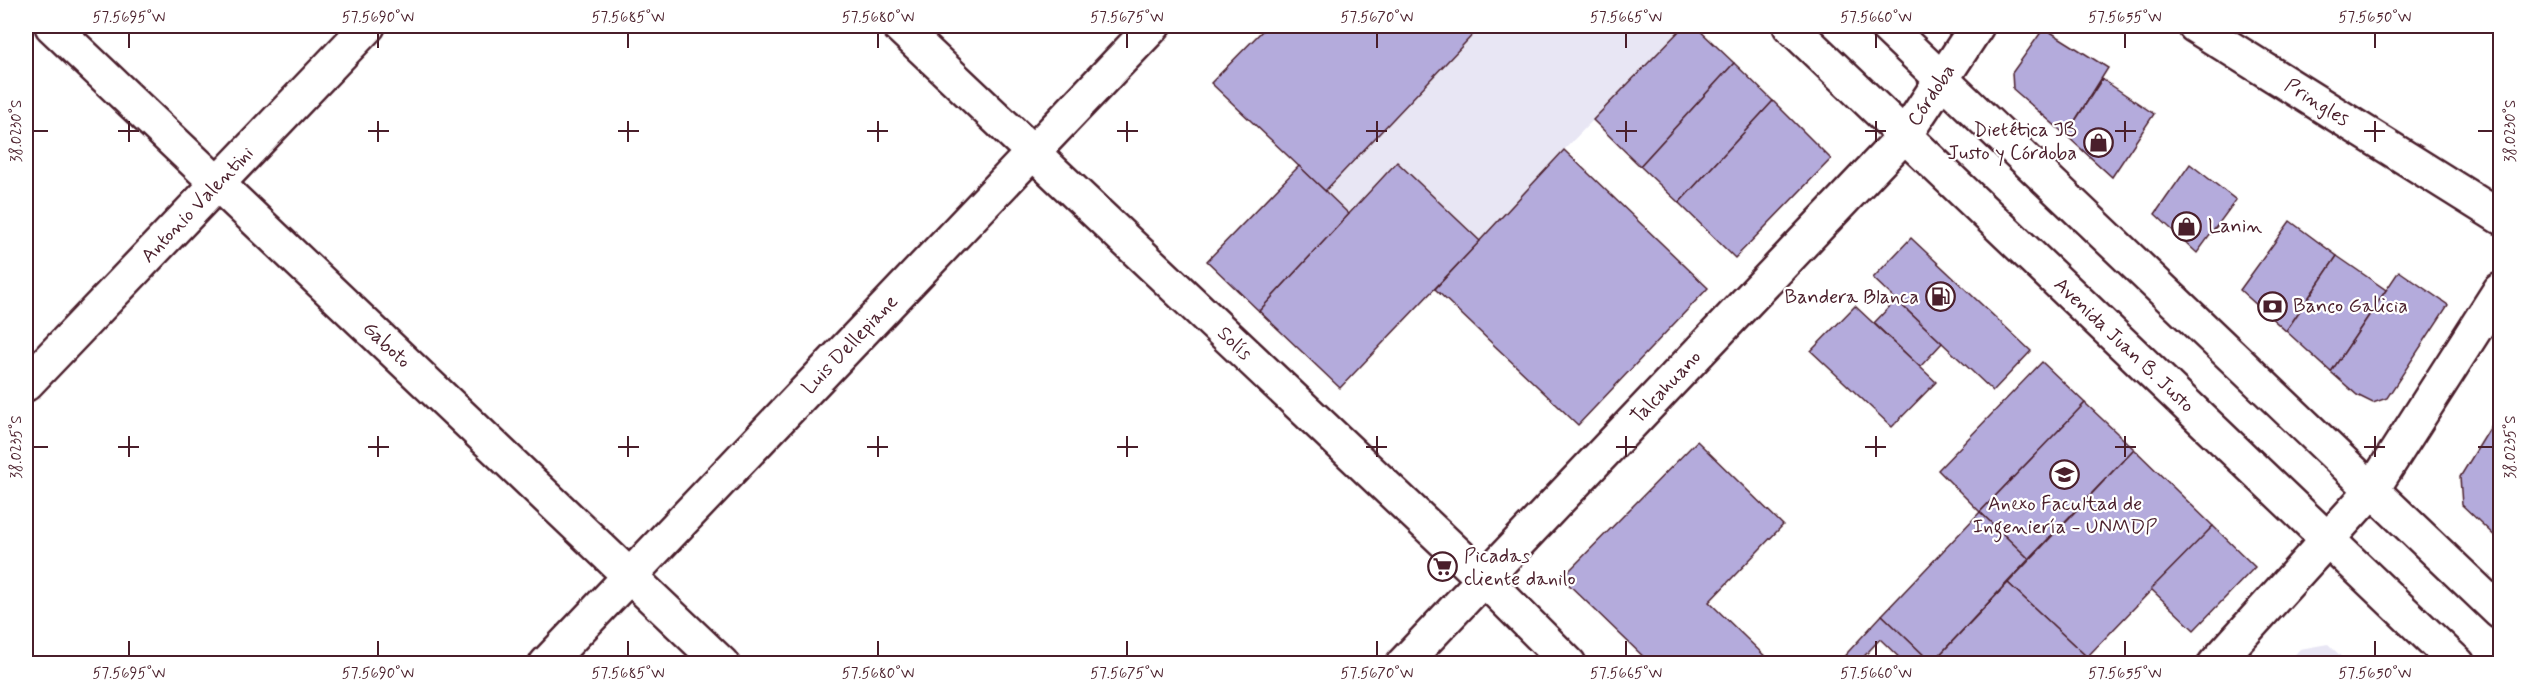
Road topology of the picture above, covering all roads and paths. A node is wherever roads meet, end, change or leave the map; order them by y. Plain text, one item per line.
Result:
1 (52, 26) edge
2 (368, 26) edge
3 (899, 26) edge
4 (1154, 26) edge
5 (1790, 26) edge
6 (1886, 26) edge
7 (1977, 26) edge
8 (2195, 26) edge
9 (1942, 80) junction
10 (1905, 135) junction
11 (1033, 152) junction
12 (217, 183) junction
13 (2500, 218) edge
14 (2500, 290) edge
15 (26, 384) edge
16 (2372, 490) junction
17 (2329, 540) junction
18 (630, 576) junction
19 (1484, 579) junction
20 (2500, 612) edge
21 (546, 663) edge
22 (722, 663) edge
23 (1403, 663) edge
24 (1569, 663) edge
25 (2215, 663) edge
26 (2458, 663) edge

1 - 12 street, Gaboto
2 - 12 street, Antonio Valentini
3 - 11 street, Solís
4 - 11 street, Luis Dellepiane
5 - 10 street, Avenida Juan B. Justo
6 - 9 street
7 - 9 street, Córdoba
8 - 13 street, Pringles
9 - 10 street, Córdoba
9 - 16 street
10 - 17 street, Avenida Juan B. Justo
10 - 19 street, Talcahuano
11 - 18 street, Luis Dellepiane
11 - 19 street, Solís
12 - 15 street, Antonio Valentini
12 - 18 street, Gaboto
14 - 16 street
16 - 17 street
16 - 20 street
17 - 25 street
17 - 26 street, Avenida Juan B. Justo
18 - 21 street, Luis Dellepiane
18 - 22 street, Gaboto
19 - 23 street, Talcahuano
19 - 24 street, Solís

